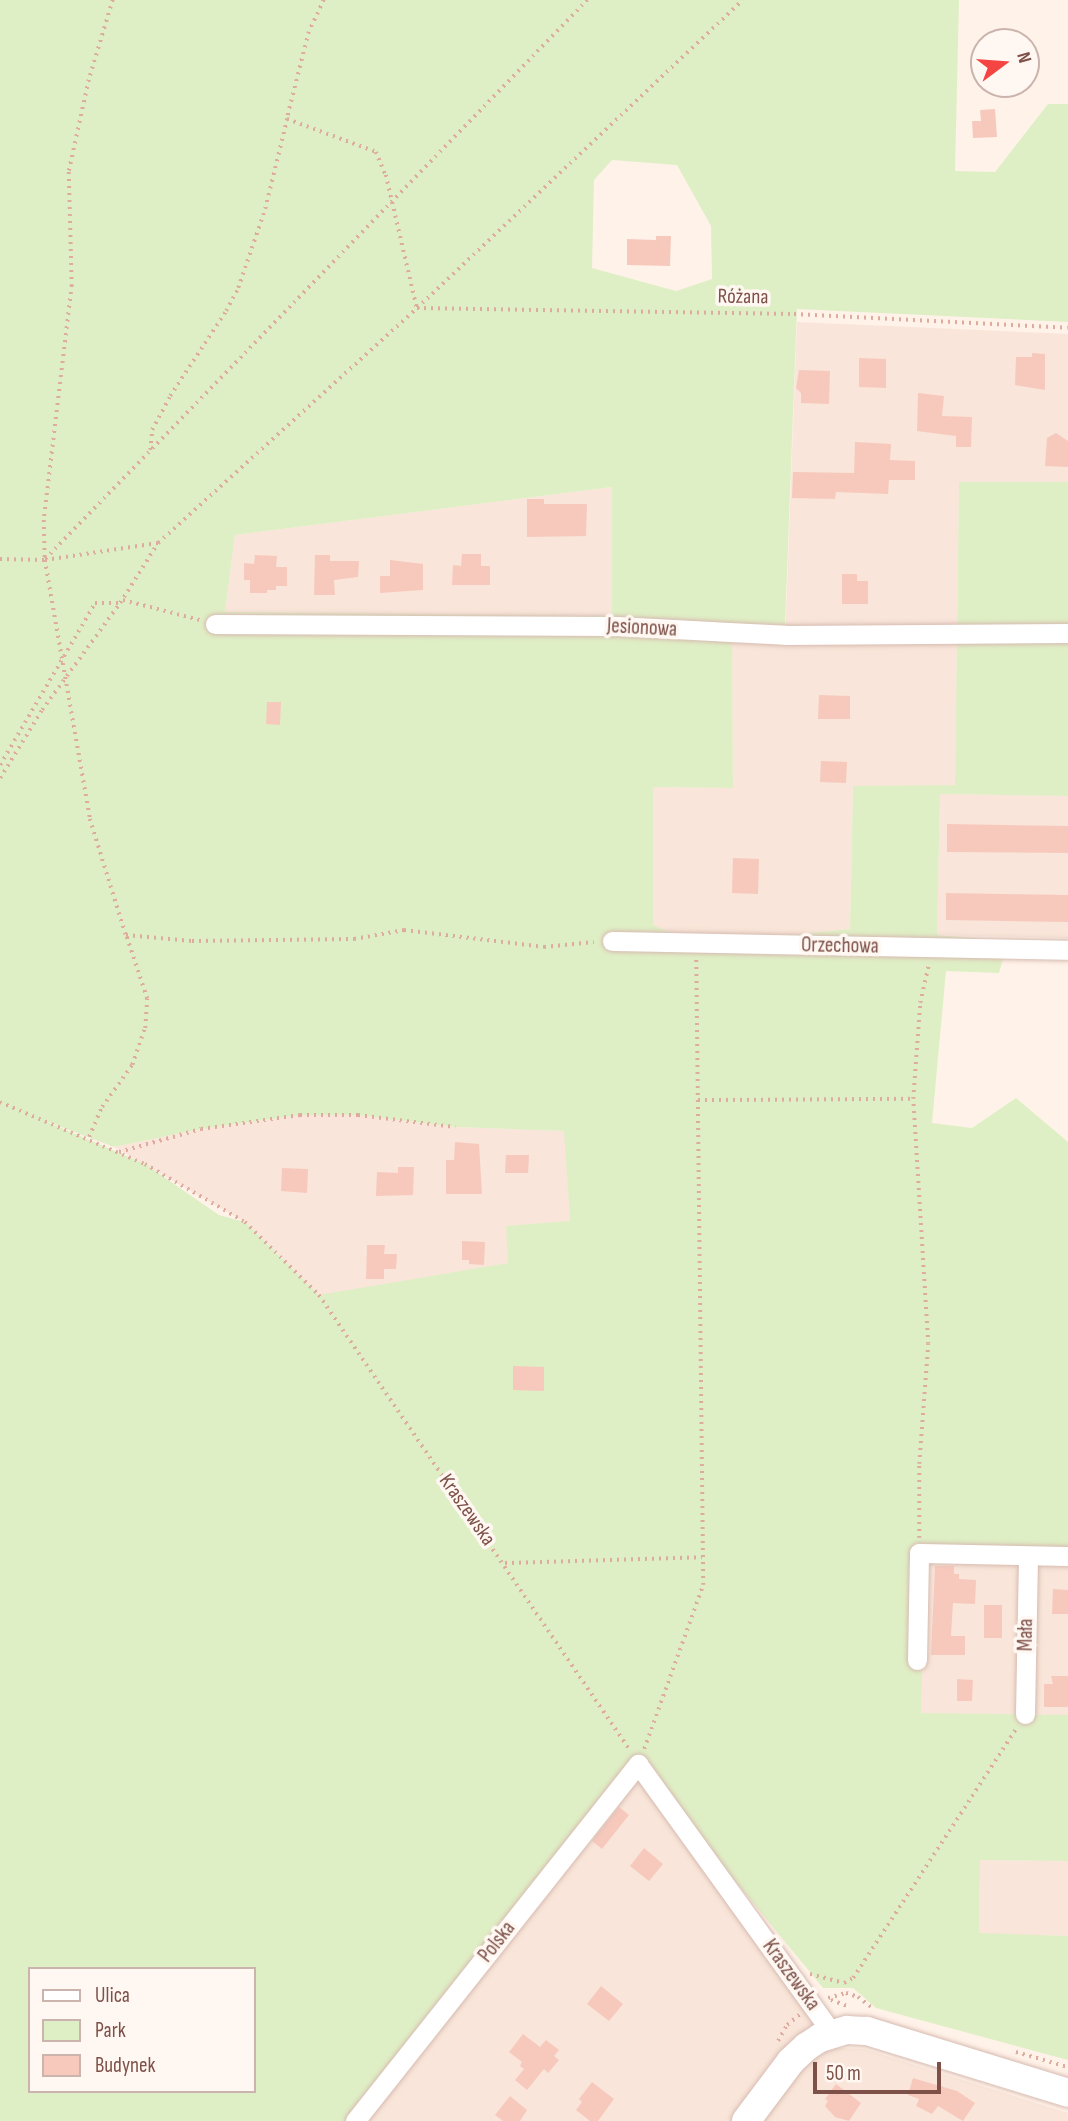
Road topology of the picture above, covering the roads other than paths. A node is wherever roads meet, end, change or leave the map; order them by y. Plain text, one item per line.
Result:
1 (215, 624) road end
2 (1068, 633) edge
3 (612, 941) road end
4 (1068, 950) edge
5 (1028, 1556) junction
6 (1068, 1556) edge
7 (917, 1660) dead end
8 (1025, 1714) road end
9 (639, 1764) joint
10 (832, 2033) junction
11 (1068, 2093) edge
12 (355, 2121) edge
13 (746, 2121) edge

1 - 2 street, Jesionowa
3 - 4 street, Orzechowa
5 - 6 street
5 - 7 street
5 - 8 street, Mała
9 - 10 street, Kraszewska
9 - 12 street, Polska
10 - 11 street
10 - 13 street

